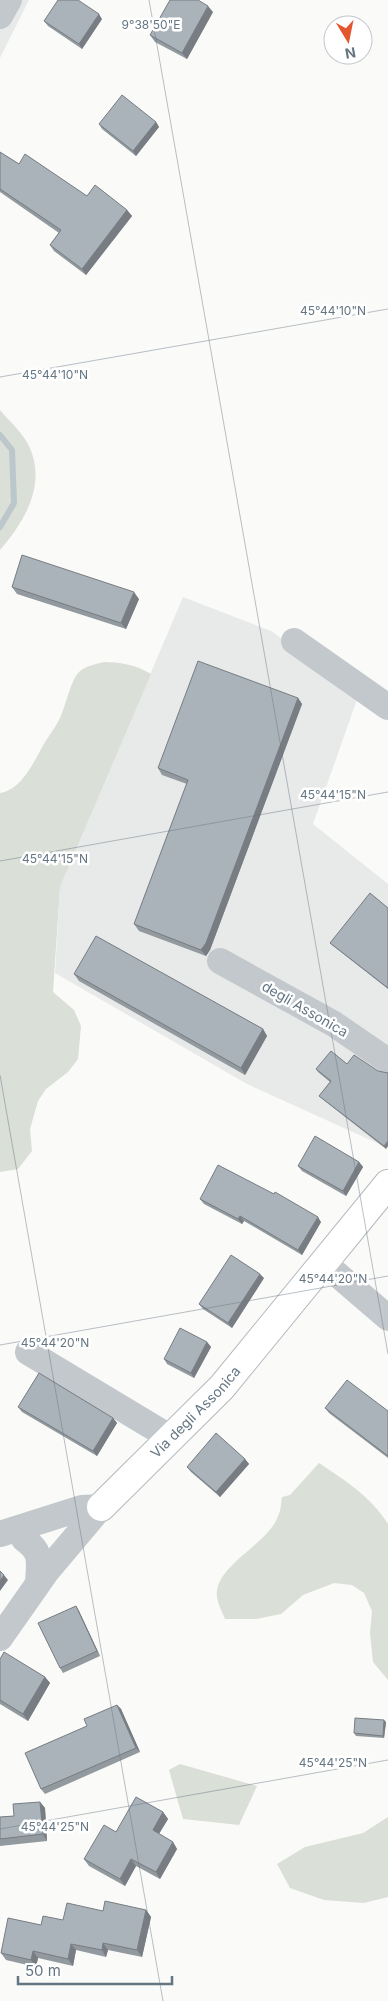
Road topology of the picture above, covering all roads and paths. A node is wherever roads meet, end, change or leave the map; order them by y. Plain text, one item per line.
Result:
1 (8, 0) edge
2 (0, 16) edge
3 (294, 641) dead end
4 (388, 707) edge
5 (220, 961) dead end
6 (388, 1060) edge
7 (388, 1184) edge
8 (324, 1263) junction
9 (388, 1318) edge
10 (28, 1352) dead end
11 (170, 1438) junction
12 (101, 1507) junction
13 (82, 1528) junction
14 (8, 1538) edge
15 (38, 1583) junction
16 (0, 1638) edge

1 - 2 street
3 - 4 street
5 - 6 street, degli Assonica
7 - 8 main road, Via degli Assonica
8 - 9 street
8 - 11 main road, Via degli Assonica
10 - 11 street
11 - 12 main road, Via degli Assonica
12 - 13 street, Via degli Assonica
12 - 14 street
13 - 14 street
13 - 15 street, Via degli Assonica
14 - 15 street
15 - 16 street, Via degli Assonica

